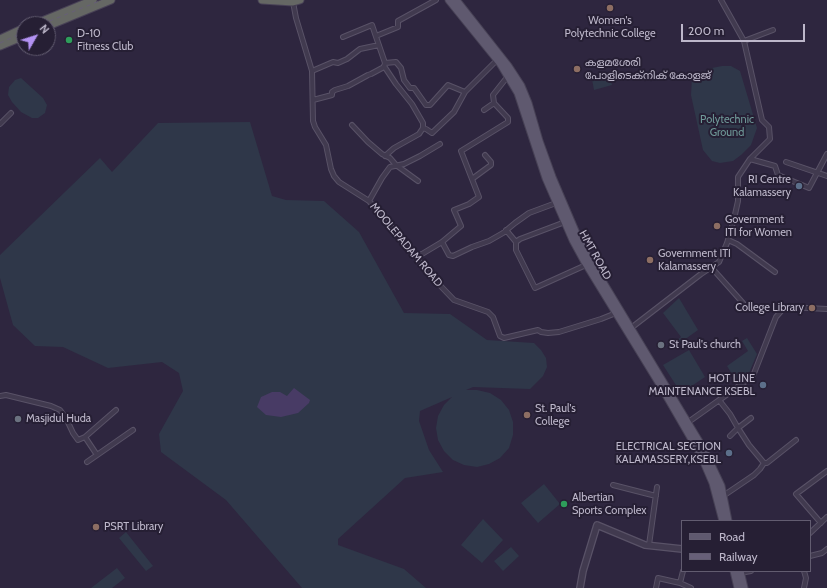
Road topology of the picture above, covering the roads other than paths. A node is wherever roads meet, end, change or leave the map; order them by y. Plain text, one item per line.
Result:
1 (93, 0) edge
2 (111, 0) edge
3 (262, 0) edge
4 (436, 0) edge
5 (449, 0) edge
6 (456, 0) edge
7 (721, 0) edge
8 (296, 1) edge
9 (68, 13) junction
10 (56, 17) edge
11 (56, 21) edge
12 (773, 30) dead end
13 (16, 32) edge
14 (376, 36) junction
15 (343, 37) dead end
16 (0, 39) edge
17 (16, 39) edge
18 (744, 41) junction
19 (379, 45) junction
20 (0, 46) edge
21 (498, 60) junction
22 (384, 64) junction
23 (312, 71) junction
24 (508, 76) junction
25 (465, 92) junction
26 (313, 100) junction
27 (494, 102) junction
28 (484, 110) dead end
29 (11, 113) dead end
30 (0, 124) edge
31 (352, 125) dead end
32 (423, 128) junction
33 (440, 144) dead end
34 (485, 154) dead end
35 (827, 154) edge
36 (385, 156) junction
37 (750, 159) junction
38 (786, 162) dead end
39 (396, 165) junction
40 (818, 172) junction
41 (827, 176) edge
42 (472, 179) junction
43 (418, 181) dead end
44 (369, 201) junction
45 (556, 203) junction
46 (565, 222) junction
47 (506, 230) junction
48 (728, 240) junction
49 (442, 242) junction
50 (516, 242) junction
51 (415, 256) junction
52 (586, 265) junction
53 (712, 267) junction
54 (775, 272) dead end
55 (603, 287) junction
56 (743, 303) dead end
57 (827, 308) edge
58 (616, 313) junction
59 (631, 328) junction
60 (637, 342) junction
61 (0, 396) edge
62 (719, 400) junction
63 (116, 410) dead end
64 (751, 418) dead end
65 (686, 424) junction
66 (738, 428) junction
67 (133, 430) dead end
68 (730, 436) dead end
69 (85, 437) junction
70 (796, 440) dead end
71 (97, 455) junction
72 (87, 462) dead end
73 (764, 463) junction
74 (827, 471) edge
75 (613, 485) dead end
76 (657, 487) dead end
77 (656, 496) junction
78 (723, 496) junction
79 (827, 517) edge
80 (723, 520) edge
81 (728, 520) edge
82 (821, 523) junction
83 (811, 532) edge
84 (649, 546) junction
85 (681, 549) edge
86 (827, 549) edge
87 (811, 556) edge
88 (683, 572) edge
89 (737, 572) edge
90 (804, 572) edge
91 (680, 583) junction
92 (580, 588) edge
93 (656, 588) edge
94 (691, 588) edge
95 (738, 588) edge
96 (744, 588) edge
97 (804, 588) edge

1 - 9 highway
2 - 9 highway
3 - 8 highway
4 - 14 street
5 - 21 main road, HMT ROAD
6 - 55 main road, HMT ROAD
7 - 18 street
8 - 23 street, MOOLEPADAM ROAD
9 - 10 highway
9 - 11 highway
12 - 18 street
13 - 16 highway
14 - 15 street
14 - 19 street
17 - 20 highway
18 - 37 street
19 - 22 street
19 - 23 street
21 - 24 main road, HMT ROAD
21 - 25 street
22 - 25 street
22 - 26 street
22 - 32 street
23 - 26 street, MOOLEPADAM ROAD
24 - 27 street
24 - 45 main road, HMT ROAD
25 - 32 street
26 - 44 street, MOOLEPADAM ROAD
27 - 28 street
27 - 42 street
29 - 30 street
31 - 36 street
32 - 36 street
33 - 39 street
34 - 42 street
35 - 40 street
36 - 39 street
37 - 40 street
37 - 48 street
38 - 40 street
39 - 43 street
39 - 44 street
40 - 41 street
42 - 49 street
44 - 51 street, MOOLEPADAM ROAD
45 - 46 main road, HMT ROAD
45 - 47 street
46 - 50 street
46 - 52 main road, HMT ROAD
47 - 49 street
47 - 50 street
48 - 53 street
48 - 54 street
49 - 51 street
50 - 52 street
51 - 58 street, MOOLEPADAM ROAD
52 - 55 main road, HMT ROAD
53 - 56 street
53 - 59 street
55 - 58 main road, HMT ROAD
55 - 59 main road, HMT ROAD
57 - 62 street
58 - 60 main road, HMT ROAD
59 - 60 main road, HMT ROAD
60 - 65 main road, HMT ROAD
61 - 69 street
62 - 65 street
62 - 66 street
63 - 69 street
64 - 66 street
65 - 78 main road, HMT ROAD
65 - 80 main road, HMT ROAD
66 - 68 street
66 - 73 street
67 - 71 street
69 - 71 street
70 - 73 street
71 - 72 street
73 - 78 street
74 - 82 street
75 - 77 street
76 - 77 street
77 - 84 street
78 - 81 main road, HMT ROAD
79 - 82 street
82 - 83 street
84 - 85 street
84 - 92 street
86 - 87 street
88 - 91 street
89 - 95 main road
89 - 96 main road
90 - 97 street
91 - 93 street
91 - 94 street

